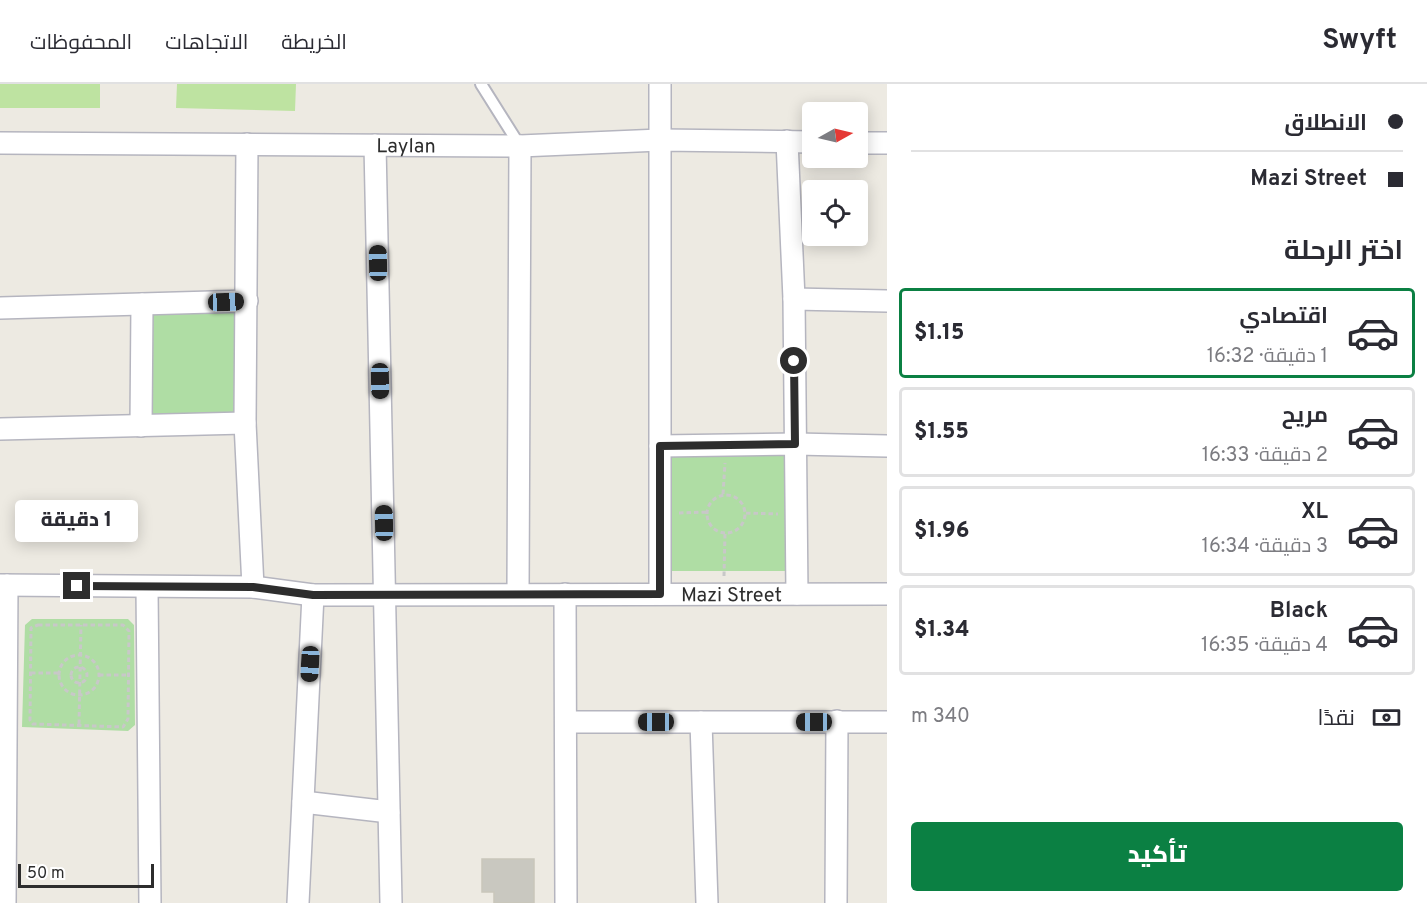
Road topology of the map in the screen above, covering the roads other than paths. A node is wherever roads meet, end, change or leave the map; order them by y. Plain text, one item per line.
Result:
1 (481, 84) edge
2 (660, 84) edge
3 (660, 140) junction
4 (788, 141) junction
5 (0, 142) edge
6 (802, 142) edge
7 (868, 142) edge
8 (887, 143) edge
9 (247, 144) junction
10 (375, 145) junction
11 (520, 146) junction
12 (794, 299) junction
13 (887, 300) edge
14 (247, 301) junction
15 (142, 304) junction
16 (0, 308) edge
17 (245, 423) junction
18 (141, 426) junction
19 (0, 429) edge
20 (795, 444) junction
21 (660, 446) junction
22 (887, 446) edge
23 (4, 585) edge
24 (253, 587) junction
25 (147, 588) junction
26 (518, 593) junction
27 (385, 594) junction
28 (565, 594) junction
29 (660, 594) junction
30 (797, 594) junction
31 (887, 594) edge
32 (313, 595) junction
33 (566, 722) junction
34 (700, 722) junction
35 (837, 722) junction
36 (887, 722) edge
37 (303, 802) junction
38 (389, 812) junction
39 (5, 903) edge
40 (150, 903) edge
41 (298, 903) edge
42 (390, 903) edge
43 (566, 903) edge
44 (707, 903) edge
45 (836, 903) edge

1 - 11 lane
2 - 3 street
3 - 4 street, Laylan
3 - 11 street, Laylan
3 - 21 street
4 - 6 street, Laylan
4 - 12 street
5 - 9 street, Laylan
7 - 8 street
9 - 10 street, Laylan
9 - 14 street
10 - 11 street, Laylan
10 - 27 street
11 - 26 street
12 - 13 street
12 - 20 street
14 - 15 street
14 - 17 street
15 - 16 street
15 - 18 street
17 - 18 street
17 - 24 street
18 - 19 street
20 - 21 street
20 - 22 street
20 - 30 street
21 - 29 street
23 - 25 street, Mazi Street
23 - 39 street
24 - 25 street, Mazi Street
24 - 32 street, Mazi Street
25 - 40 street
26 - 27 street, Mazi Street
26 - 28 street, Mazi Street
27 - 32 street, Mazi Street
27 - 38 street
28 - 29 street, Mazi Street
28 - 33 street
29 - 30 street, Mazi Street
30 - 31 street, Mazi Street
32 - 37 street
33 - 34 street
33 - 43 street
34 - 35 street
34 - 44 street
35 - 36 street
35 - 45 street
37 - 38 street
37 - 41 street
38 - 42 street

